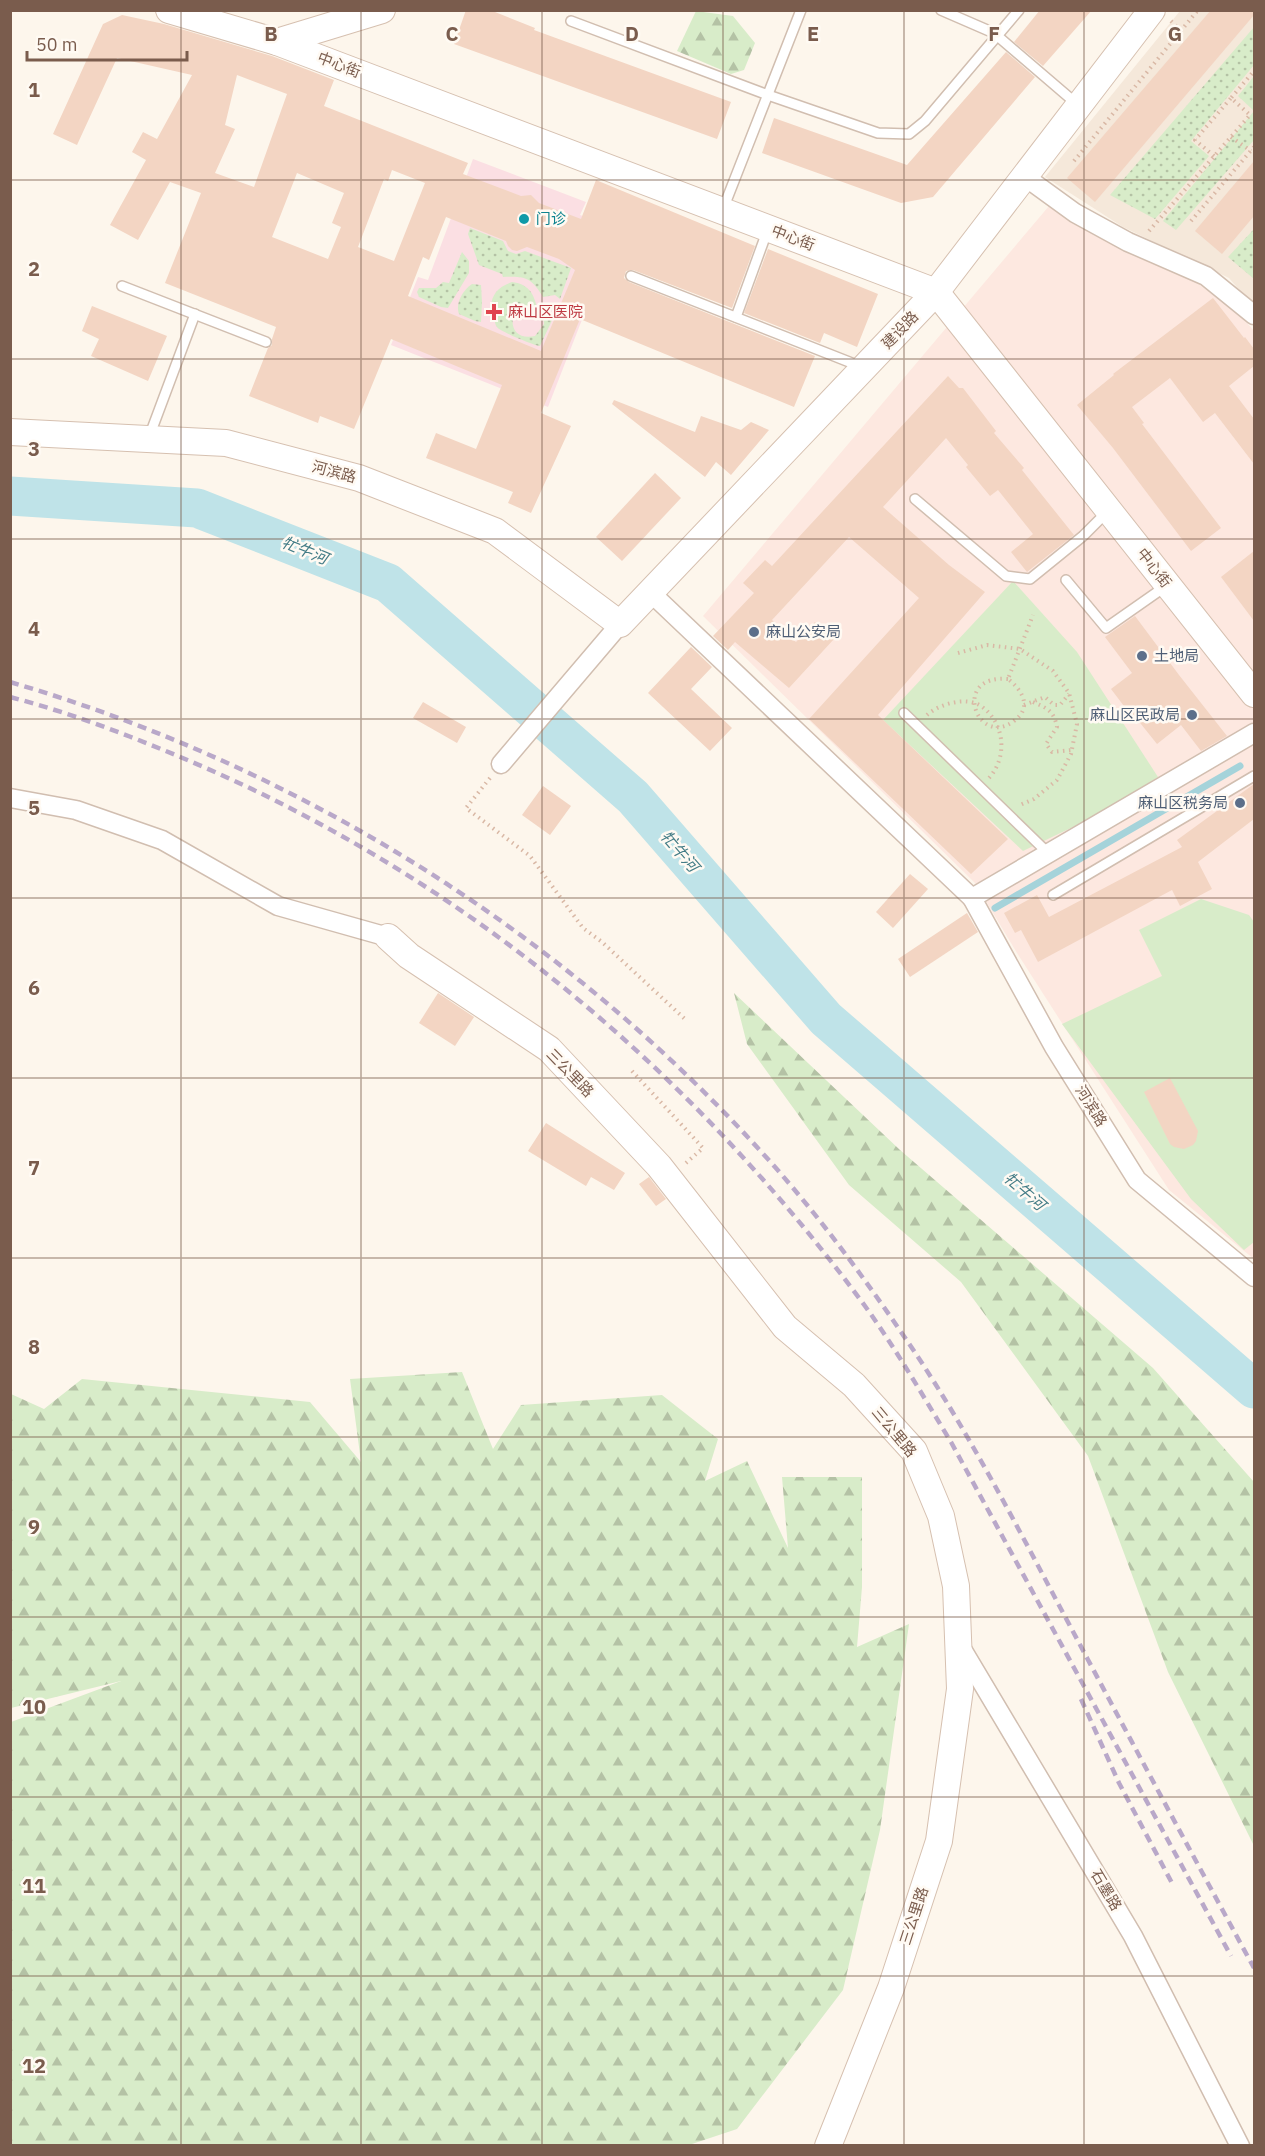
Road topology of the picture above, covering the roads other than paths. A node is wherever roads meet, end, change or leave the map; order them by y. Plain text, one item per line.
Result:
1 (169, 10) edge
2 (382, 10) edge
3 (801, 10) edge
4 (941, 10) edge
5 (1019, 10) edge
6 (1152, 10) edge
7 (571, 21) dead end
8 (997, 36) junction
9 (277, 42) junction
10 (768, 95) junction
11 (1079, 106) junction
12 (1024, 176) junction
13 (722, 211) junction
14 (768, 229) junction
15 (631, 276) dead end
16 (122, 286) dead end
17 (936, 292) junction
18 (195, 314) junction
19 (1254, 315) edge
20 (736, 317) junction
21 (266, 342) dead end
22 (864, 368) junction
23 (10, 432) edge
24 (148, 439) junction
25 (915, 500) dead end
26 (1108, 510) junction
27 (1066, 580) dead end
28 (1168, 585) junction
29 (650, 592) junction
30 (620, 624) junction
31 (1254, 694) edge
32 (904, 713) dead end
33 (1254, 733) edge
34 (501, 764) road end
35 (1254, 776) edge
36 (10, 798) edge
37 (1049, 854) junction
38 (1053, 895) dead end
39 (972, 898) junction
40 (388, 937) joint
41 (1254, 1277) edge
42 (958, 1642) junction
43 (828, 2145) edge
44 (1240, 2145) edge

1 - 9 street, 中心街
2 - 9 street
3 - 10 lane
4 - 8 lane
5 - 8 lane
6 - 11 street, 建设路
7 - 10 lane
8 - 10 lane
8 - 11 lane
9 - 13 street, 中心街
10 - 13 lane
11 - 12 street, 建设路
12 - 17 street, 建设路
12 - 19 street
13 - 14 street, 中心街
14 - 17 street, 中心街
14 - 20 lane
15 - 20 lane
16 - 18 lane
17 - 22 street, 建设路
17 - 26 street, 中心街
18 - 21 lane
18 - 24 lane
20 - 22 lane
22 - 29 street, 建设路
23 - 24 street, 河滨路
24 - 30 street, 河滨路
25 - 26 lane
26 - 28 street, 中心街
27 - 28 lane
28 - 31 street, 中心街
29 - 30 street, 建设路
29 - 39 street, 河滨路
30 - 34 street
32 - 37 lane
33 - 37 street
35 - 38 lane
36 - 40 street
37 - 39 street
39 - 41 street, 河滨路
40 - 42 street, 三公里路
42 - 43 street, 三公里路
42 - 44 street, 石墨路

